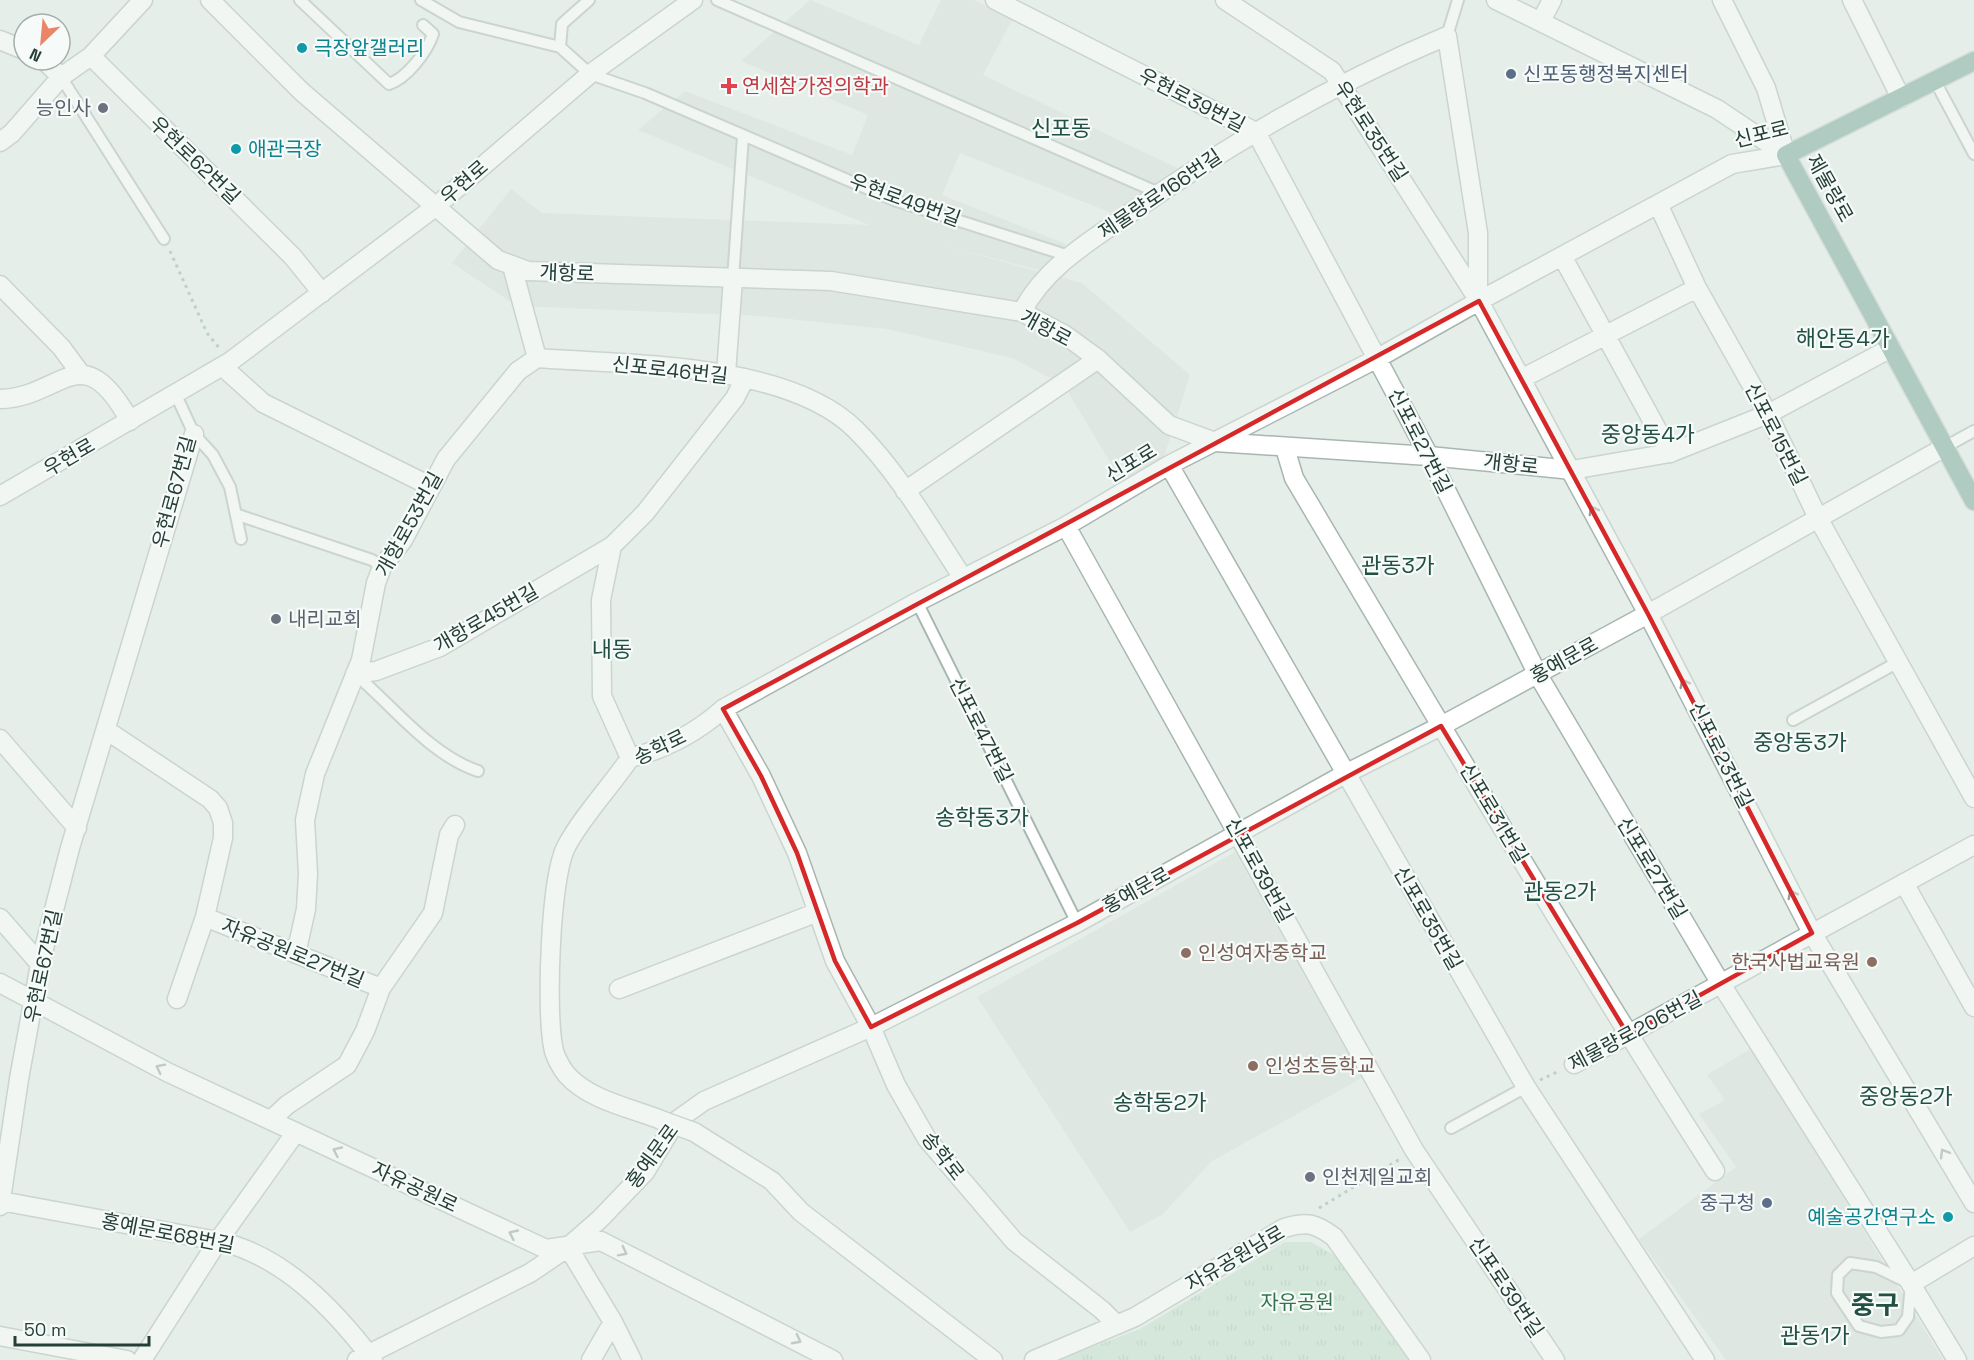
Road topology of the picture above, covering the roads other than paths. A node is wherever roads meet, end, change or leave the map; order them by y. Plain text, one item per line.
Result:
1 (143, 0) edge
2 (210, 0) edge
3 (300, 0) edge
4 (422, 0) edge
5 (589, 0) edge
6 (693, 0) edge
7 (717, 0) edge
8 (995, 0) edge
9 (1225, 0) edge
10 (1458, 0) edge
11 (1496, 0) edge
12 (1552, 0) edge
13 (1722, 0) edge
14 (1852, 0) edge
15 (1541, 21) junction
16 (423, 25) dead end
17 (1447, 36) junction
18 (560, 47) junction
19 (91, 56) junction
20 (1974, 62) edge
21 (57, 72) edge
22 (590, 74) junction
23 (61, 76) junction
24 (1935, 81) junction
25 (1340, 83) junction
26 (1901, 98) junction
27 (1256, 132) junction
28 (743, 136) junction
29 (0, 142) edge
30 (1974, 154) edge
31 (1786, 155) junction
32 (1159, 193) junction
33 (1658, 204) junction
34 (435, 207) junction
35 (164, 239) road end
36 (1069, 256) junction
37 (1562, 256) junction
38 (512, 266) junction
39 (733, 279) junction
40 (0, 285) edge
41 (1697, 288) junction
42 (322, 293) junction
43 (1479, 301) junction
44 (1022, 312) junction
45 (1605, 336) junction
46 (1891, 348) junction
47 (537, 358) junction
48 (1378, 358) junction
49 (1098, 359) junction
50 (227, 364) junction
51 (726, 373) junction
52 (81, 374) junction
53 (745, 378) junction
54 (1521, 379) junction
55 (176, 395) junction
56 (0, 399) edge
57 (1768, 414) junction
58 (130, 422) junction
59 (1974, 431) edge
60 (194, 434) junction
61 (1215, 442) junction
62 (1945, 447) junction
63 (1285, 448) junction
64 (1670, 453) junction
65 (1429, 456) junction
66 (1169, 465) junction
67 (1572, 470) junction
68 (430, 486) junction
69 (905, 491) junction
70 (0, 496) edge
71 (1974, 501) edge
72 (238, 515) junction
73 (1818, 518) junction
74 (1066, 526) junction
75 (241, 539) dead end
76 (612, 546) junction
77 (382, 567) junction
78 (963, 578) junction
79 (917, 602) junction
80 (1648, 614) junction
81 (1900, 661) junction
82 (355, 674) junction
83 (1538, 675) junction
84 (723, 709) junction
85 (1793, 720) dead end
86 (1441, 726) junction
87 (106, 730) junction
88 (0, 739) edge
89 (630, 758) junction
90 (478, 771) dead end
91 (1345, 774) junction
92 (1974, 798) edge
93 (455, 825) dead end
94 (77, 828) junction
95 (1238, 833) junction
96 (1974, 845) edge
97 (1904, 883) junction
98 (818, 912) junction
99 (205, 917) junction
100 (0, 918) edge
101 (1077, 923) junction
102 (1812, 933) junction
103 (296, 954) junction
104 (40, 964) junction
105 (0, 983) edge
106 (1721, 984) junction
107 (381, 988) junction
108 (620, 989) dead end
109 (177, 999) dead end
110 (34, 1002) junction
111 (1974, 1006) edge
112 (871, 1027) junction
113 (1628, 1035) junction
114 (1574, 1064) road end
115 (1526, 1086) junction
116 (271, 1120) junction
117 (1451, 1128) dead end
118 (296, 1132) junction
119 (1715, 1170) dead end
120 (0, 1203) edge
121 (1974, 1203) edge
122 (218, 1242) junction
123 (1974, 1246) edge
124 (568, 1247) junction
125 (1911, 1284) junction
126 (613, 1322) junction
127 (1117, 1325) junction
128 (0, 1336) edge
129 (366, 1358) edge
130 (127, 1360) edge
131 (142, 1360) edge
132 (591, 1360) edge
133 (632, 1360) edge
134 (834, 1360) edge
135 (993, 1360) edge
136 (1034, 1360) edge
137 (1421, 1360) edge
138 (1555, 1360) edge
139 (1705, 1360) edge
140 (1956, 1360) edge

1 - 19 street
2 - 34 street, 개항로
3 - 16 lane
4 - 18 lane
5 - 18 lane
6 - 22 street, 우현로
7 - 32 lane
8 - 27 street, 우현로39번길
9 - 25 street, 우현로35번길
10 - 17 lane
11 - 15 street, 제물량로
12 - 15 street
13 - 31 street
14 - 26 street
15 - 31 street, 제물량로
17 - 25 street, 제물량로166번길
17 - 43 street
18 - 22 lane
19 - 23 street
19 - 42 street, 우현로62번길
20 - 24 main road, 신포로
21 - 23 street
22 - 28 lane, 우현로49번길
22 - 34 street, 우현로
23 - 29 street
23 - 35 lane
24 - 26 main road, 신포로
24 - 30 lane
25 - 27 street, 제물량로166번길
25 - 43 street, 우현로35번길
26 - 31 main road, 신포로
27 - 32 street, 제물량로166번길
27 - 48 street, 우현로39번길
28 - 36 lane, 우현로49번길
28 - 39 lane
31 - 33 street, 신포로
31 - 46 main road, 제물량로
32 - 36 street, 제물량로166번길
33 - 37 street, 신포로
33 - 41 street, 신포로15번길
34 - 38 street, 개항로
34 - 42 street, 우현로
36 - 44 street, 제물량로166번길
37 - 43 street, 신포로
37 - 45 street
38 - 39 street, 개항로
38 - 47 street
39 - 44 street, 개항로
39 - 51 street
40 - 52 street
41 - 45 street
41 - 57 street, 신포로15번길
42 - 50 street, 우현로
43 - 48 street, 신포로
43 - 54 street, 신포로23번길
44 - 49 street, 개항로
45 - 54 street
45 - 64 street
46 - 57 street, 개항로
46 - 62 main road, 제물량로
47 - 51 street, 신포로46번길
47 - 68 street, 개항로53번길
48 - 61 street, 신포로
48 - 65 street, 신포로27번길
49 - 61 street, 개항로
49 - 69 street
50 - 55 street, 우현로
50 - 68 street
51 - 53 street, 신포로46번길
52 - 56 street
52 - 58 street
53 - 69 street, 신포로46번길
53 - 76 street, 개항로45번길
54 - 67 street, 신포로23번길
55 - 58 street, 우현로
55 - 60 lane, 우현로67번길
57 - 64 street, 개항로
57 - 73 street, 신포로15번길
58 - 70 street, 우현로
59 - 62 lane
60 - 72 lane
60 - 87 street, 우현로67번길
61 - 63 street, 개항로
61 - 66 street, 신포로
62 - 71 main road, 제물량로
62 - 73 street, 홍예문로
63 - 65 street, 개항로
63 - 86 street, 신포로31번길
64 - 67 street, 개항로
65 - 67 street, 개항로
65 - 83 street, 신포로27번길
66 - 74 street, 신포로
66 - 91 street, 신포로35번길
80 -> 67 street, 신포로23번길
68 - 77 street, 개항로53번길
69 - 78 street, 신포로46번길
72 - 75 lane
72 - 77 lane
73 - 80 street, 홍예문로
73 - 81 street, 신포로15번길
74 - 78 street, 신포로
74 - 95 street, 신포로39번길
76 - 82 street, 개항로45번길
76 - 89 street
77 - 82 street, 개항로53번길
78 - 79 street, 신포로
79 - 84 street, 신포로
79 - 101 lane, 신포로47번길
80 - 83 street, 홍예문로
102 -> 80 street, 신포로23번길
81 - 85 lane
81 - 92 street, 신포로15번길
82 - 90 lane
82 - 103 street, 개항로53번길
83 - 86 street, 홍예문로
83 - 106 street, 신포로27번길
84 - 89 street, 송학로
84 - 98 street, 송학로
86 - 91 street, 홍예문로
86 - 113 street, 신포로31번길
87 - 94 street, 우현로67번길
87 - 99 street
88 - 94 street
89 - 135 street, 송학로, bridge
91 - 95 street, 홍예문로
91 - 115 street, 신포로35번길
93 - 107 street, 자유공원로27번길
94 - 104 street, 우현로67번길
95 - 101 street, 홍예문로
95 - 138 street, 신포로39번길
96 - 97 street, 제물량로206번길
97 - 102 street, 제물량로206번길
97 - 111 street
98 - 108 street
98 - 112 street, 송학로
99 - 103 street, 자유공원로27번길
99 - 109 street
100 - 104 street
101 - 112 street, 홍예문로
102 - 106 street, 제물량로206번길
121 -> 102 street, 신포로23번길
103 - 107 street, 자유공원로27번길
104 - 110 street, 우현로67번길
105 - 110 street, 자유공원로
106 - 113 street, 제물량로206번길
106 - 125 street, 신포로27번길
107 - 116 street, 자유공원로27번길
116 -> 110 street, 자유공원로
110 - 120 street, 우현로67번길
112 - 124 street, 홍예문로
112 - 127 street, 송학로
113 - 114 street, 제물량로206번길
113 - 119 street, 신포로31번길
115 - 117 lane
115 - 139 street, 신포로35번길
116 - 118 street, 자유공원로
118 - 122 street
124 -> 118 street, 자유공원로
120 - 122 street, 홍예문로68번길
122 - 129 street, 홍예문로68번길
122 - 131 street
123 - 125 street
124 - 126 street
124 - 129 street, 홍예문로
124 -> 134 street, 자유공원로
125 - 125 lane
125 - 140 street, 신포로27번길
126 - 132 street
126 - 133 street
127 - 136 street, 자유공원남로
127 - 137 street, 자유공원남로
128 - 130 street

